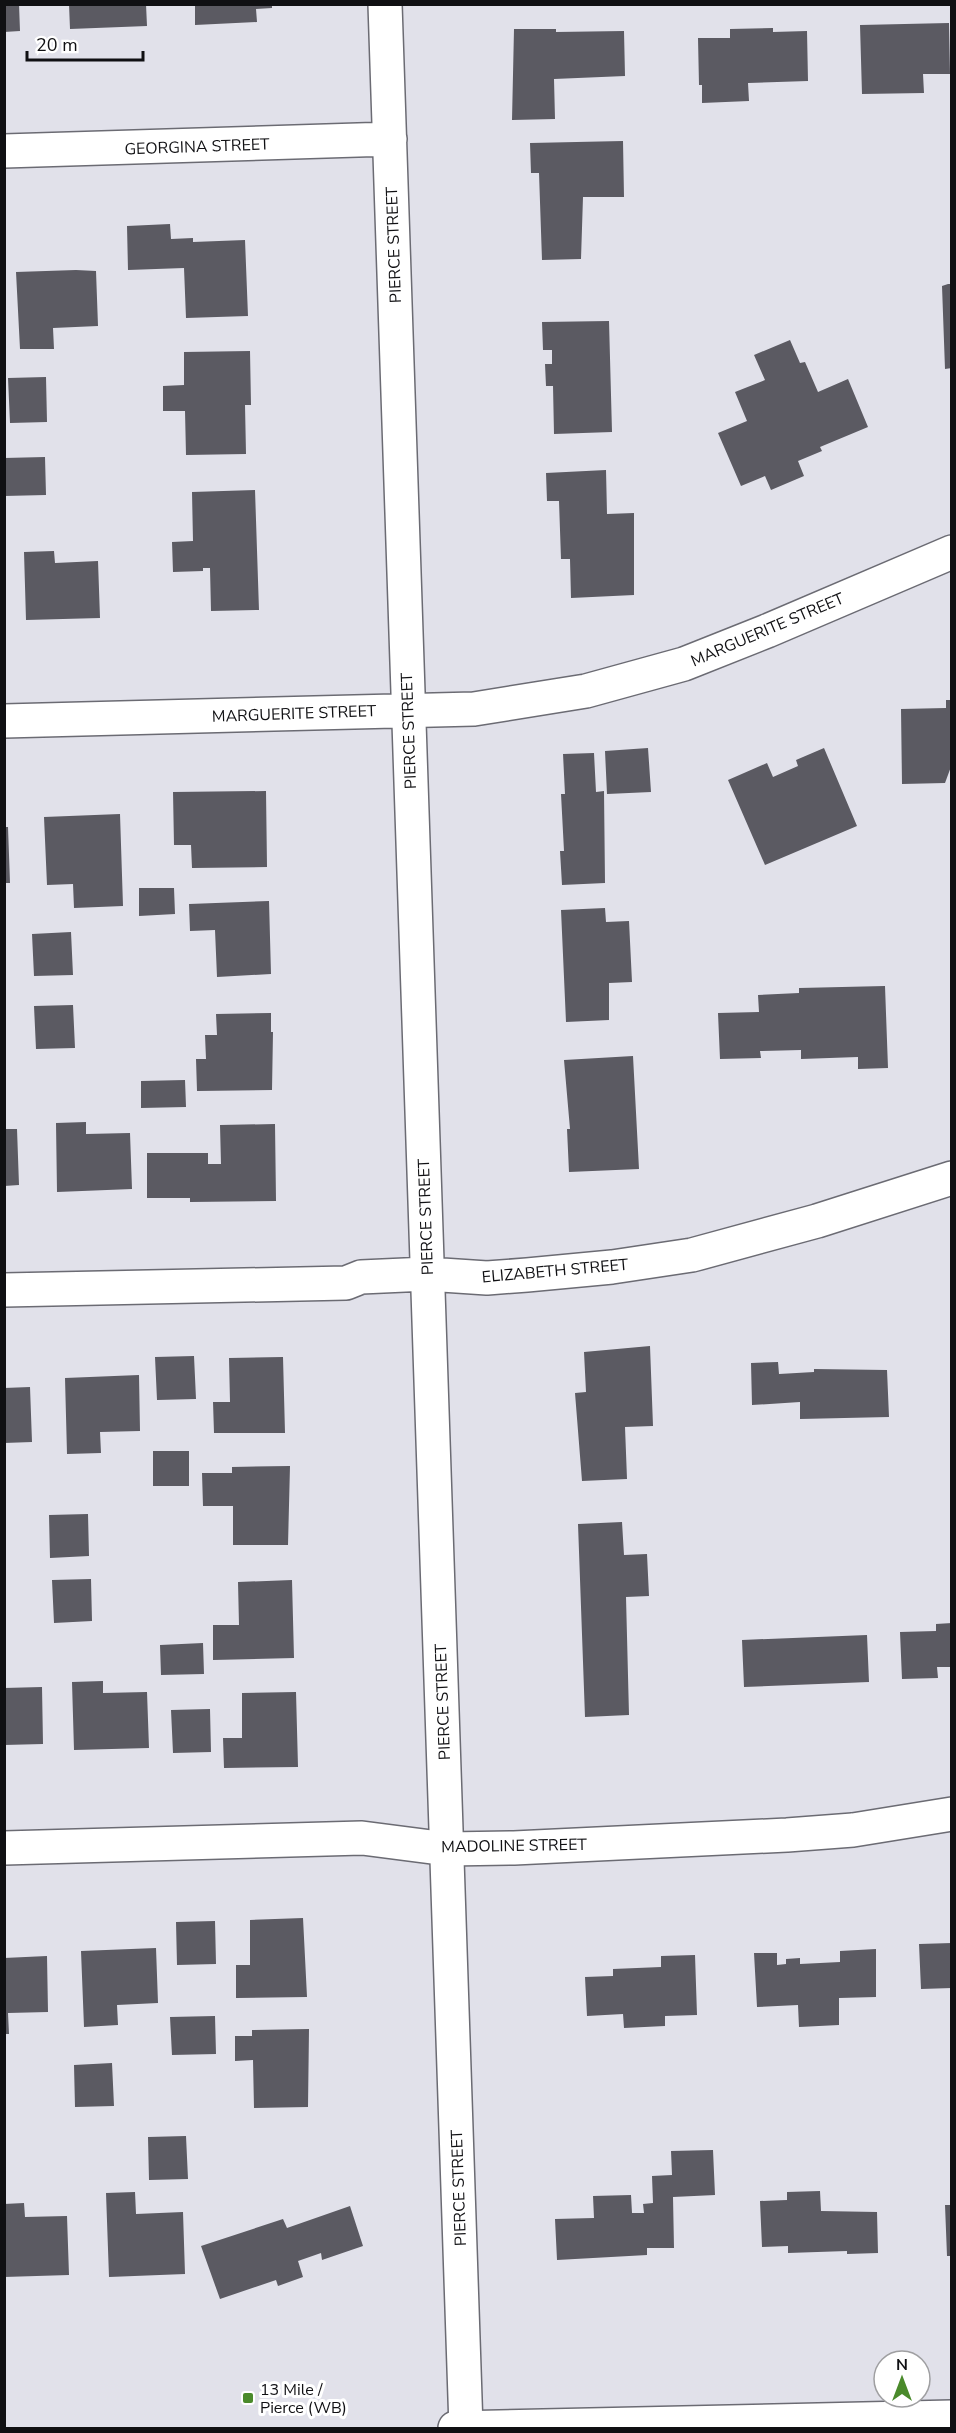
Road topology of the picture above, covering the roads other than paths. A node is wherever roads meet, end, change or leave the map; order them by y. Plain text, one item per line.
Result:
1 (386, 4) edge
2 (390, 139) junction
3 (4, 151) edge
4 (951, 552) edge
5 (407, 710) junction
6 (4, 721) edge
7 (951, 1178) edge
8 (427, 1274) junction
9 (4, 1290) edge
10 (951, 1814) edge
11 (4, 1848) edge
12 (447, 1849) junction
13 (951, 2416) edge
14 (455, 2428) edge
15 (466, 2428) edge

1 - 2 street, PIERCE STREET
2 - 3 street, GEORGINA STREET
2 - 5 street, PIERCE STREET
4 - 5 street, MARGUERITE STREET
5 - 6 street, MARGUERITE STREET
5 - 8 street, PIERCE STREET
7 - 8 street, ELIZABETH STREET
8 - 9 street, ELIZABETH STREET
8 - 12 street, PIERCE STREET
10 - 12 street, MADOLINE STREET
11 - 12 street, MADOLINE STREET
12 - 15 street, PIERCE STREET
13 - 15 street
14 - 15 street

